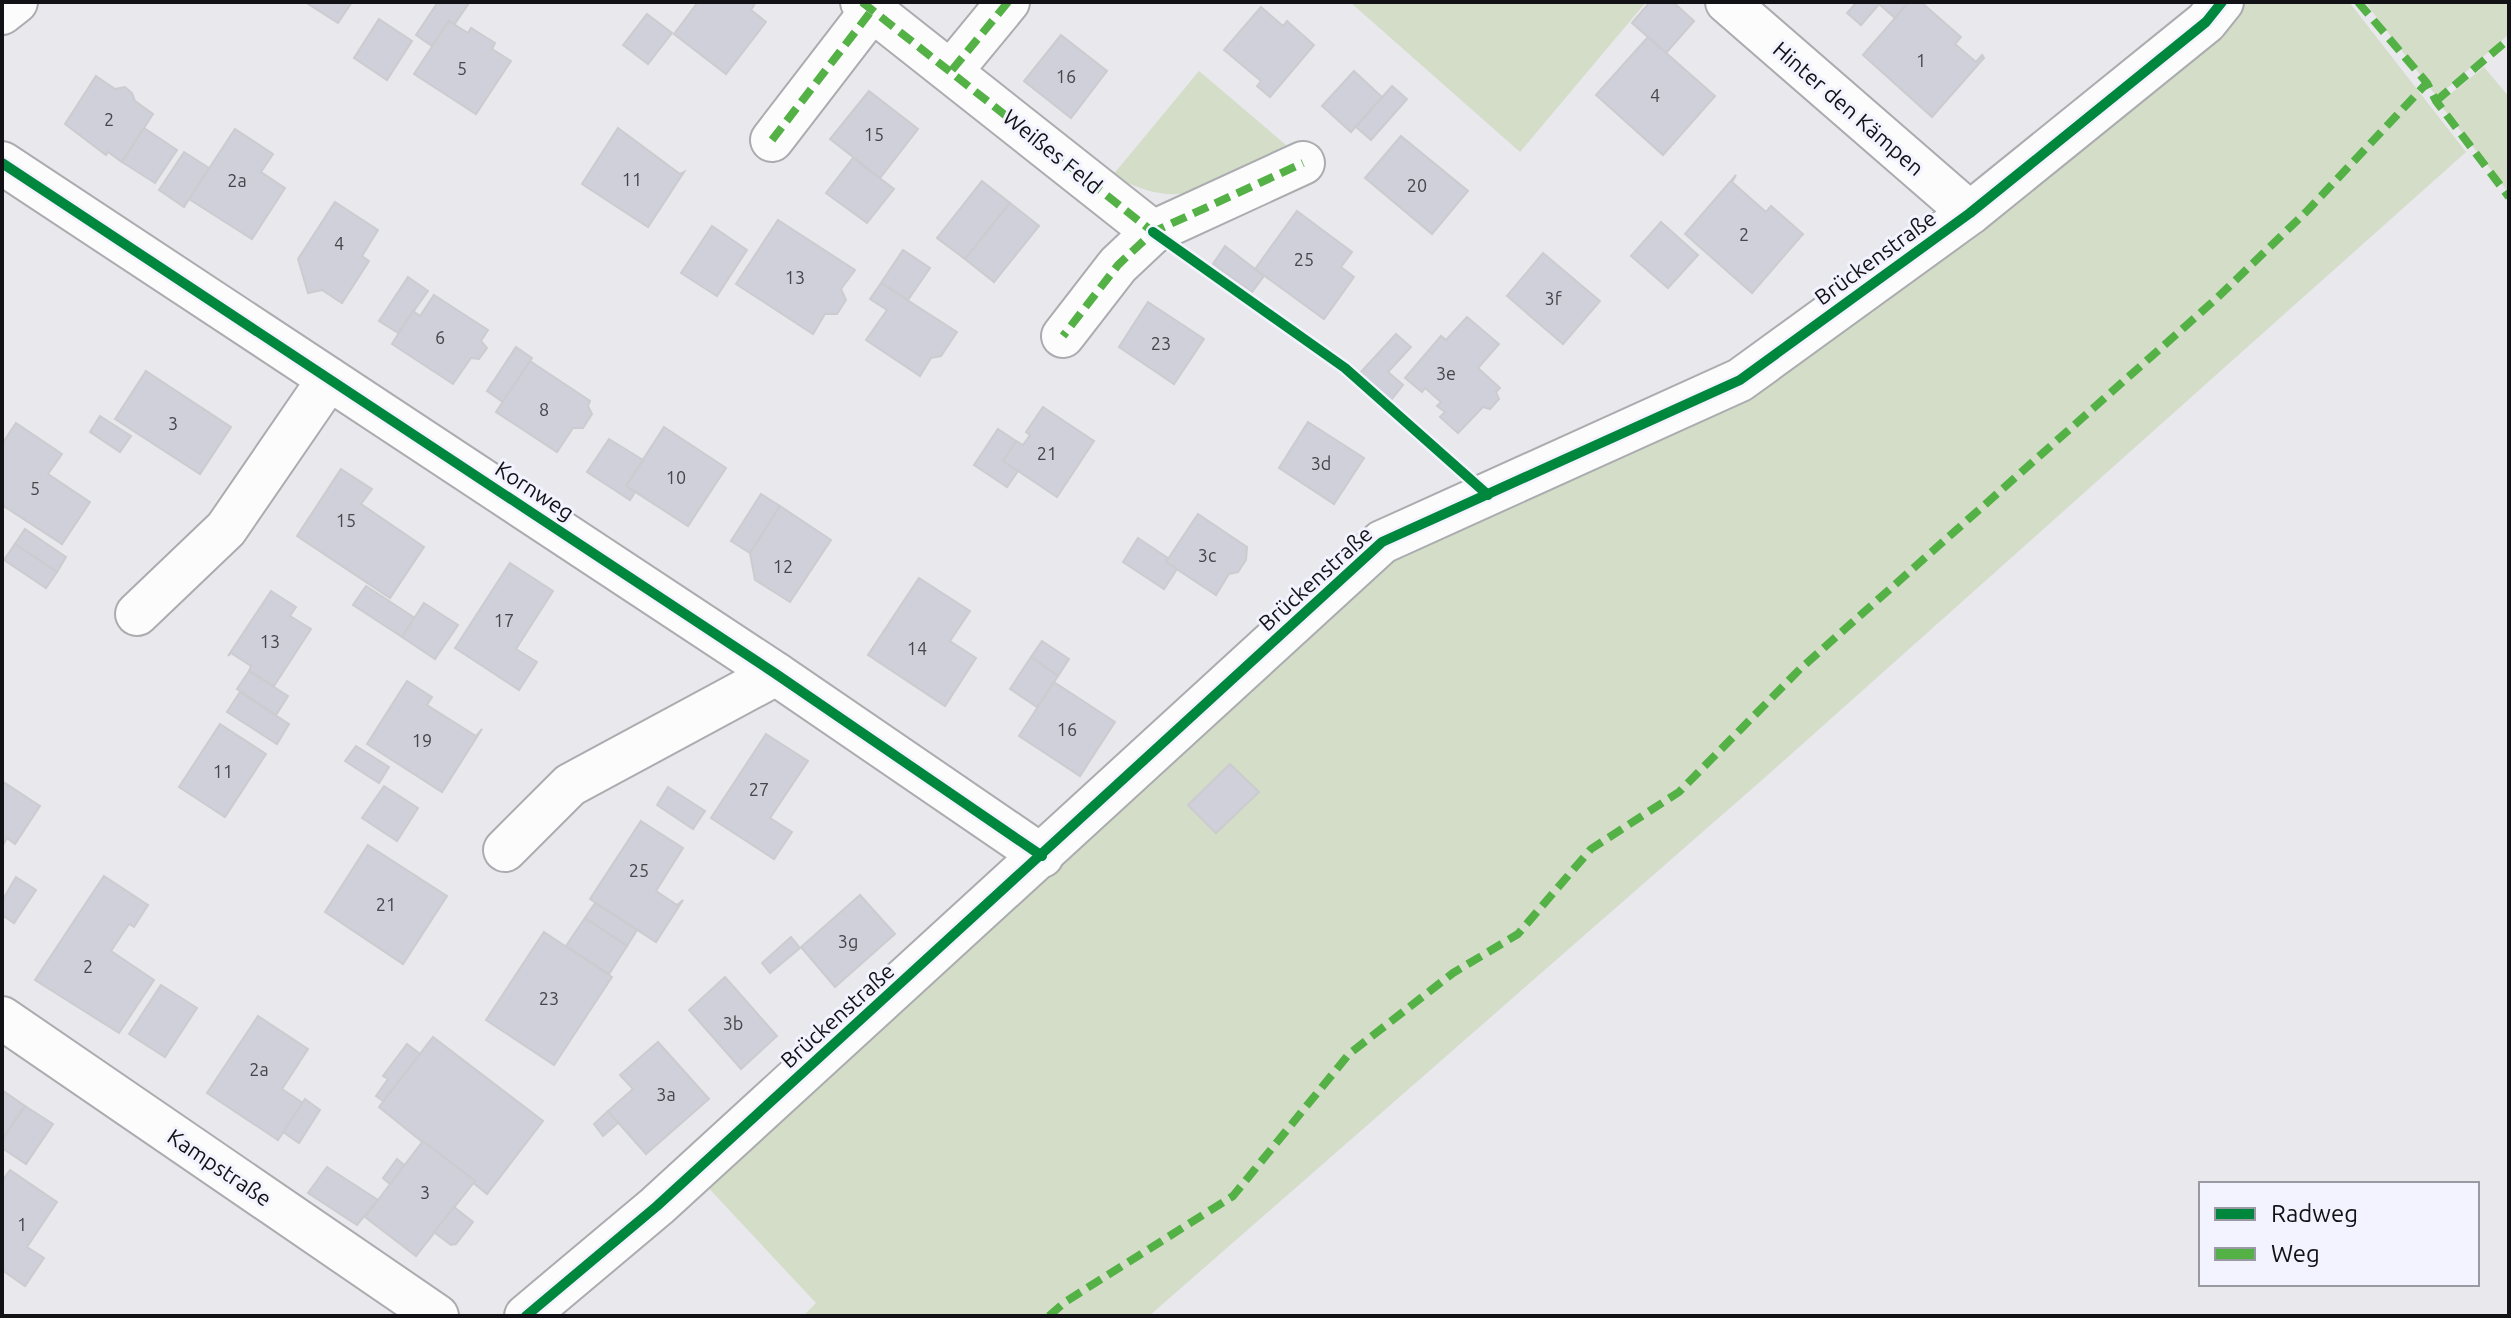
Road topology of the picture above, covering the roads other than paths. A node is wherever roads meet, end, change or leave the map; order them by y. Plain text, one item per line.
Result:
1 (16, 2) edge
2 (1008, 2) edge
3 (1727, 2) edge
4 (2222, 2) edge
5 (867, 6) edge
6 (2, 13) edge
7 (952, 70) junction
8 (772, 140) dead end
9 (2, 163) edge
10 (1303, 163) dead end
11 (1970, 213) junction
12 (1153, 232) junction
13 (1063, 336) dead end
14 (329, 379) junction
15 (137, 614) dead end
16 (776, 674) junction
17 (505, 850) dead end
18 (1042, 856) junction
19 (2, 1018) edge
20 (437, 1316) edge
21 (526, 1316) edge

1 - 6 street
2 - 7 street
3 - 11 street, Hinter den Kämpen
4 - 11 street, Brückenstraße
5 - 7 street, Weißes Feld
5 - 8 street, Weißes Feld
7 - 12 street, Weißes Feld
9 - 14 street, Kornweg
10 - 12 street
11 - 18 street, Brückenstraße
12 - 13 street
14 - 15 street
14 - 16 street, Kornweg
16 - 17 street
16 - 18 street, Kornweg
18 - 21 street, Brückenstraße
19 - 20 street, Kampstraße

